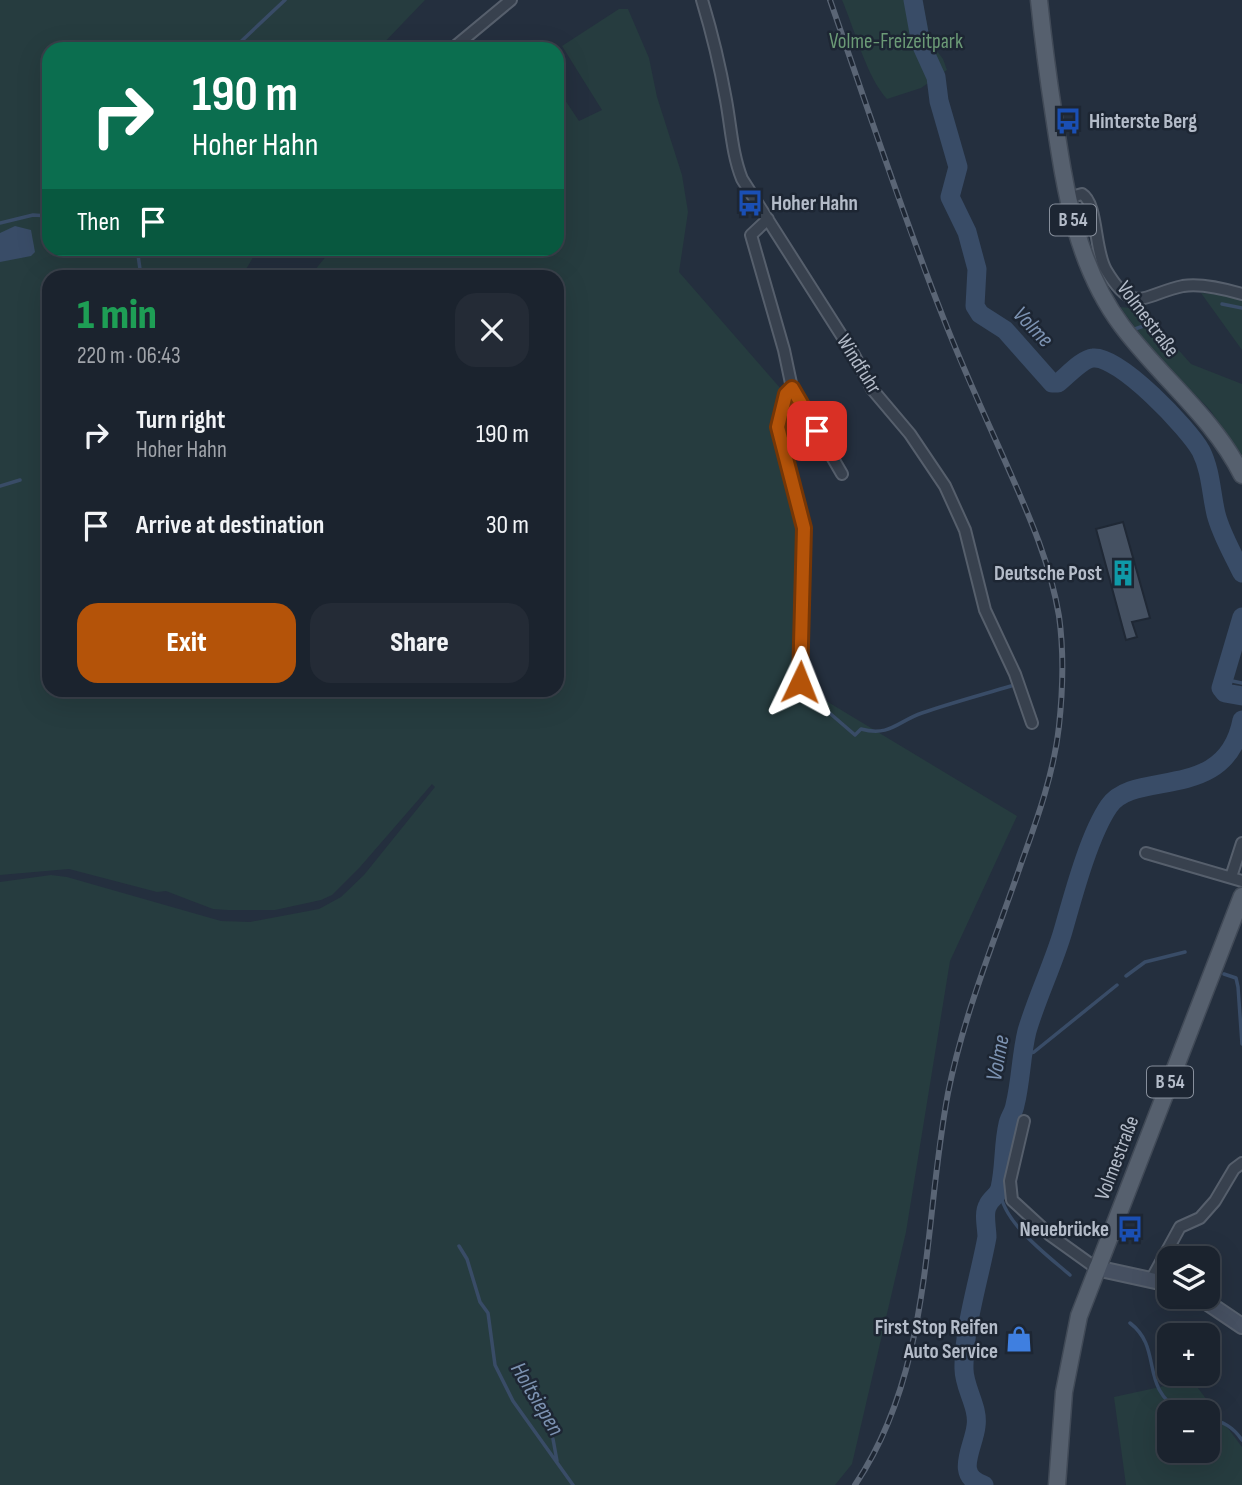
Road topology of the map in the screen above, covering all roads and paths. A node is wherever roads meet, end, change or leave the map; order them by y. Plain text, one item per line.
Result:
1 (511, 0) edge
2 (702, 0) edge
3 (1039, 0) edge
4 (460, 42) edge
5 (1068, 198) junction
6 (768, 219) junction
7 (1242, 294) edge
8 (792, 388) junction
9 (842, 474) dead end
10 (1242, 475) edge
11 (800, 682) dead end
12 (1032, 723) dead end
13 (1242, 843) edge
14 (1146, 853) dead end
15 (1237, 879) edge
16 (1242, 895) edge
17 (1024, 1121) dead end
18 (1242, 1163) edge
19 (1096, 1268) junction
20 (1151, 1280) junction
21 (1157, 1281) edge
22 (1217, 1309) edge
23 (1242, 1326) edge
24 (1057, 1485) edge

1 - 4 street
2 - 6 street, Windfuhr
3 - 5 main road, Volmestraße / B 54
5 - 7 street
5 - 10 main road, Volmestraße / B 54
6 - 8 street
6 - 12 street, Windfuhr
8 - 9 street
8 - 11 street
13 - 15 street
14 - 15 street
16 - 19 main road, Volmestraße / B 54
17 - 19 street
18 - 20 street
19 - 20 main road
19 - 24 main road, Volmestraße / B 54
20 - 21 main road
22 - 23 main road

